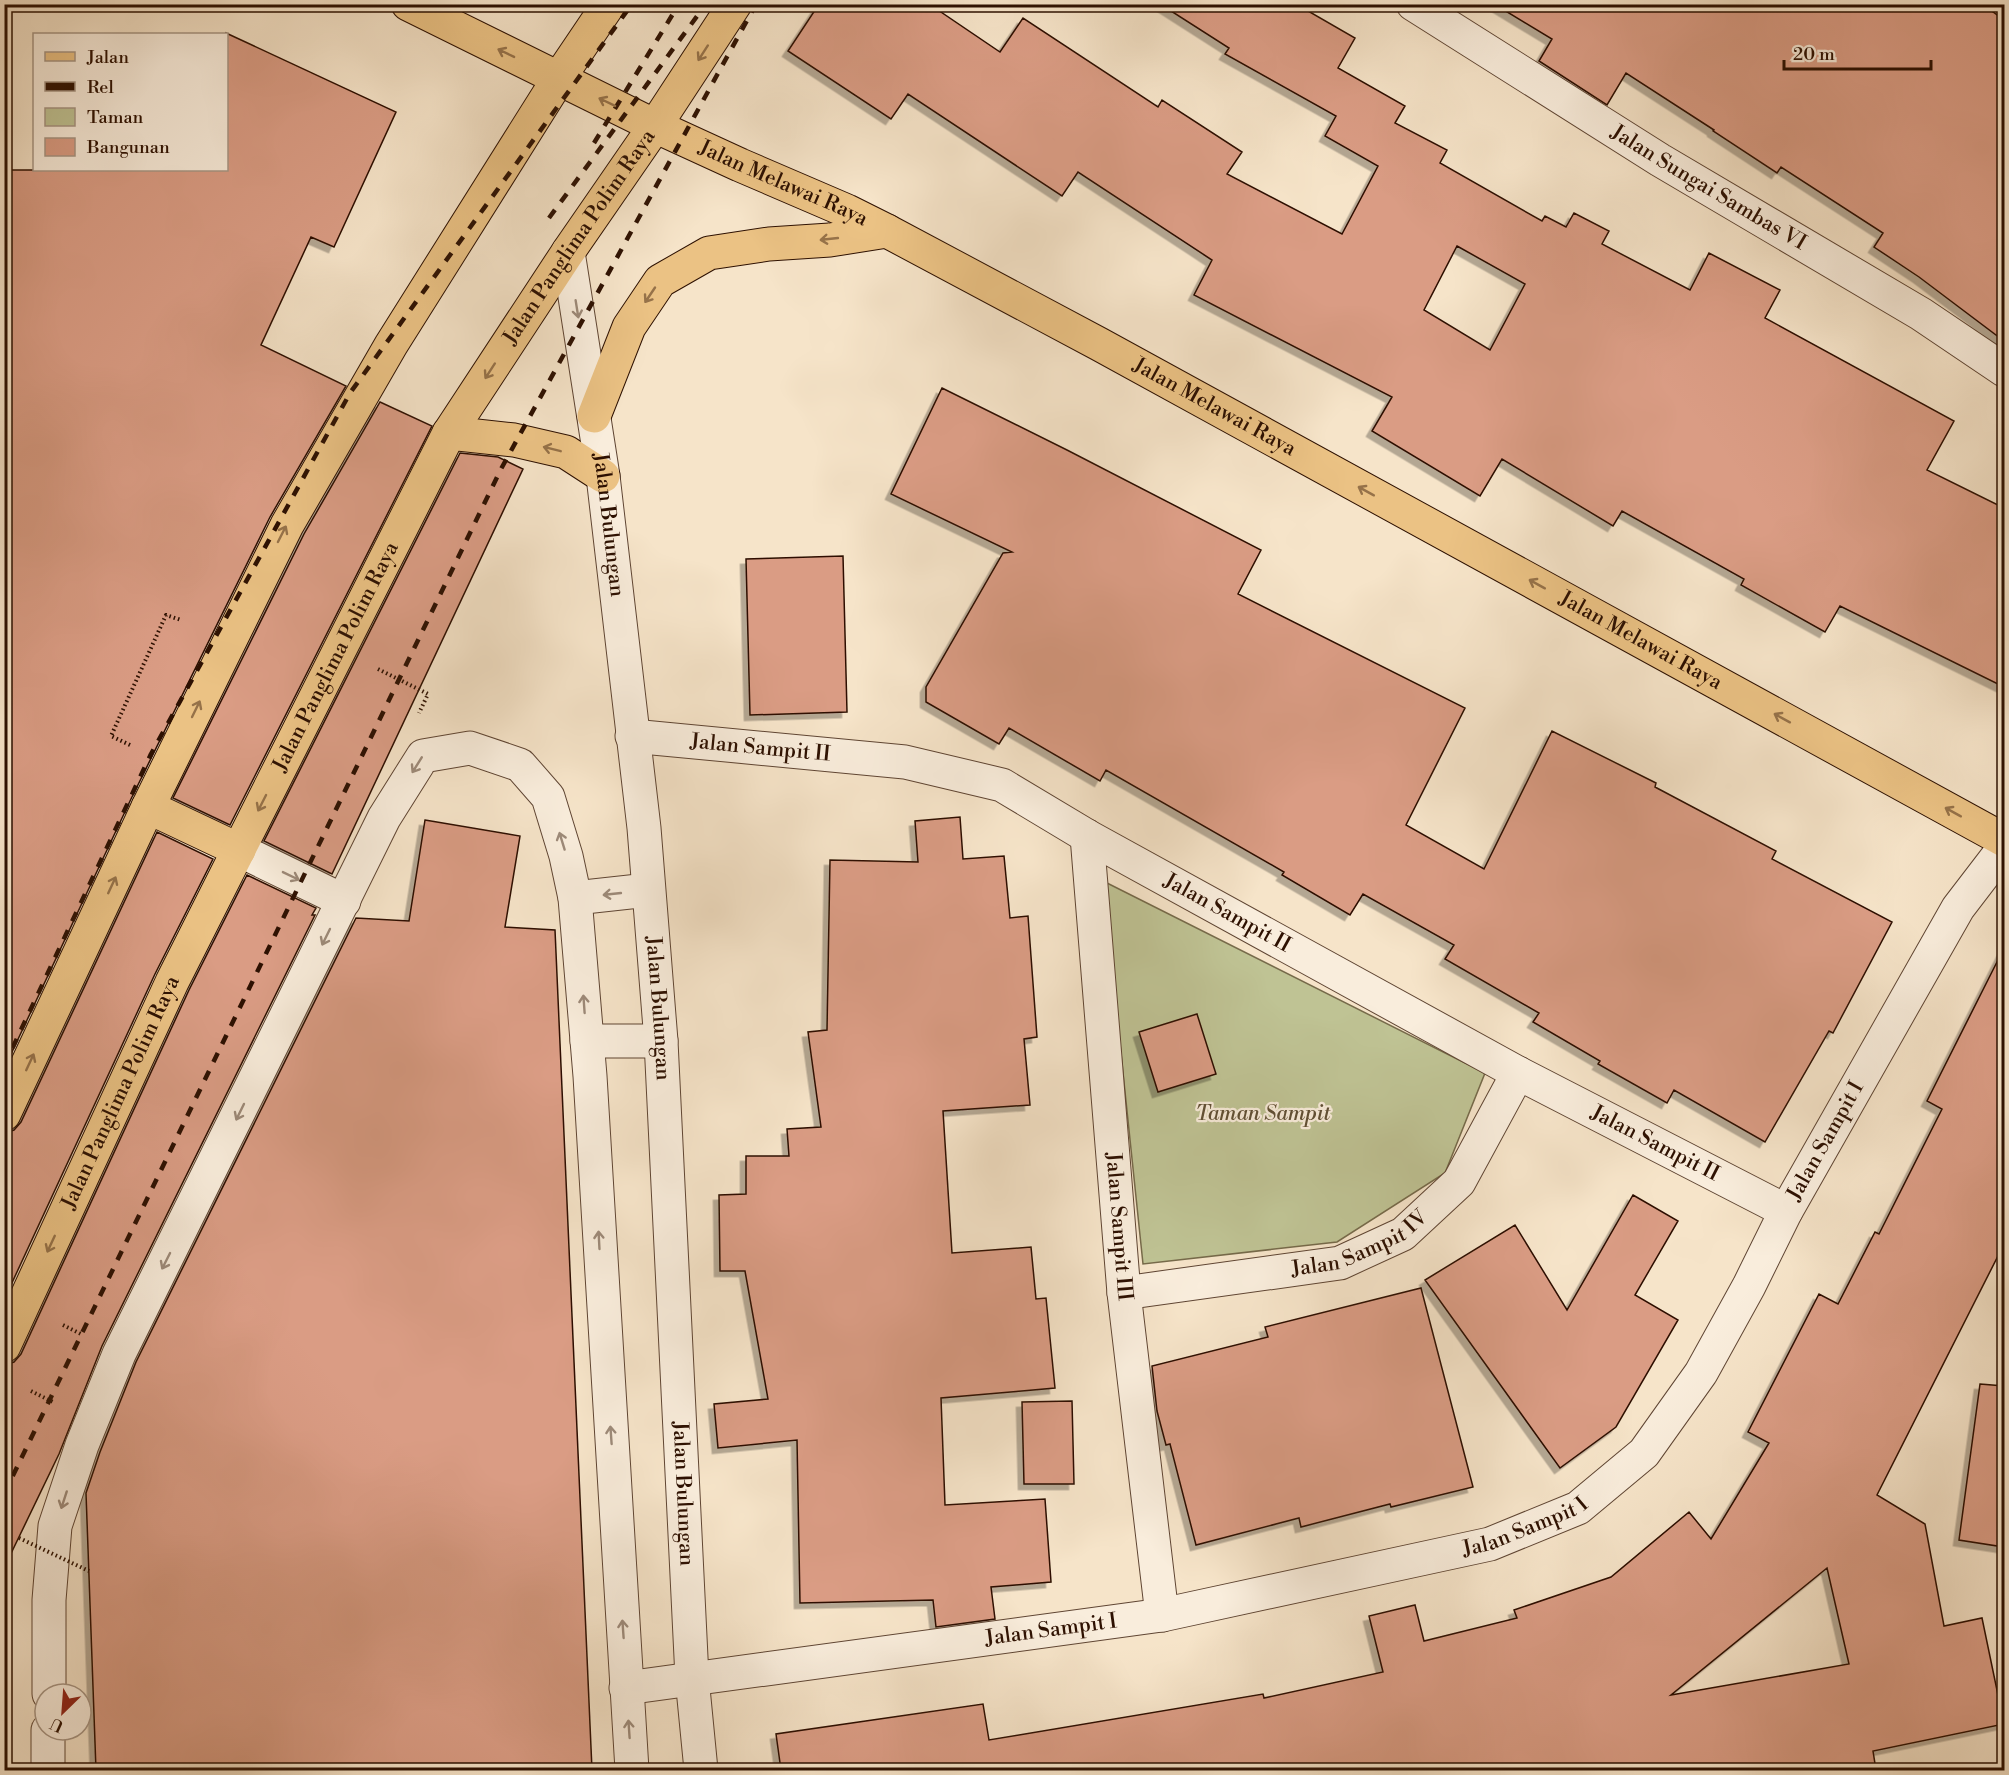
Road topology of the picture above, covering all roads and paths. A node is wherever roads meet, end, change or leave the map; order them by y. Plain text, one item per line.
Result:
1 (408, 4) edge
2 (609, 4) edge
3 (735, 4) edge
4 (1413, 4) edge
5 (559, 78) junction
6 (655, 126) junction
7 (887, 231) junction
8 (568, 252) junction
9 (2004, 370) edge
10 (594, 416) junction
11 (449, 433) junction
12 (603, 476) junction
13 (181, 620) dead end
14 (377, 668) dead end
15 (418, 714) dead end
16 (632, 736) junction
17 (134, 746) dead end
18 (148, 807) junction
19 (1087, 836) junction
20 (2004, 840) edge
21 (2004, 848) edge
22 (238, 850) junction
23 (648, 890) junction
24 (575, 898) junction
25 (344, 901) junction
26 (587, 1041) junction
27 (661, 1041) junction
28 (1518, 1073) junction
29 (7, 1101) edge
30 (1786, 1211) junction
31 (1124, 1293) junction
32 (4, 1346) edge
33 (19, 1538) dead end
34 (89, 1571) dead end
35 (1162, 1615) junction
36 (692, 1678) junction
37 (49, 1682) edge
38 (626, 1688) junction
39 (48, 1742) edge
40 (48, 1770) edge
41 (632, 1770) edge
42 (701, 1770) edge

5 -> 1 main road, Jalan Melawai Raya
2 - 5 main road
3 -> 6 main road, Jalan Panglima Polim Raya
4 - 9 street, Jalan Sungai Sambas VI
6 -> 5 main road, Jalan Melawai Raya
18 -> 5 main road
6 - 7 main road, Jalan Melawai Raya
6 - 8 main road, Jalan Panglima Polim Raya
7 -> 10 main road
20 -> 7 main road, Jalan Melawai Raya
8 -> 10 street, Jalan Bulungan
8 -> 11 main road, Jalan Panglima Polim Raya
10 - 12 street, Jalan Bulungan
12 -> 11 main road
11 -> 22 main road, Jalan Panglima Polim Raya
12 - 16 street, Jalan Bulungan
13 - 17 path
14 - 15 path
16 - 19 street, Jalan Sampit II
16 - 23 street, Jalan Bulungan
18 - 22 main road
29 -> 18 main road
19 - 28 street, Jalan Sampit II
19 - 31 street, Jalan Sampit III
21 - 30 street, Jalan Sampit I
22 -> 25 street
22 -> 32 main road, Jalan Panglima Polim Raya
23 -> 24 street
23 - 27 street, Jalan Bulungan
24 -> 25 street
26 -> 24 street
25 -> 37 street
26 - 27 street
38 -> 26 street
27 - 36 street, Jalan Bulungan
28 - 30 street, Jalan Sampit II
28 - 31 street, Jalan Sampit IV
30 - 35 street, Jalan Sampit I
31 - 35 street, Jalan Sampit III
33 - 34 path, bridge
35 - 36 street, Jalan Sampit I
36 - 38 street, Jalan Sampit I
36 - 42 street, Jalan Bulungan
41 -> 38 street
39 - 40 street

